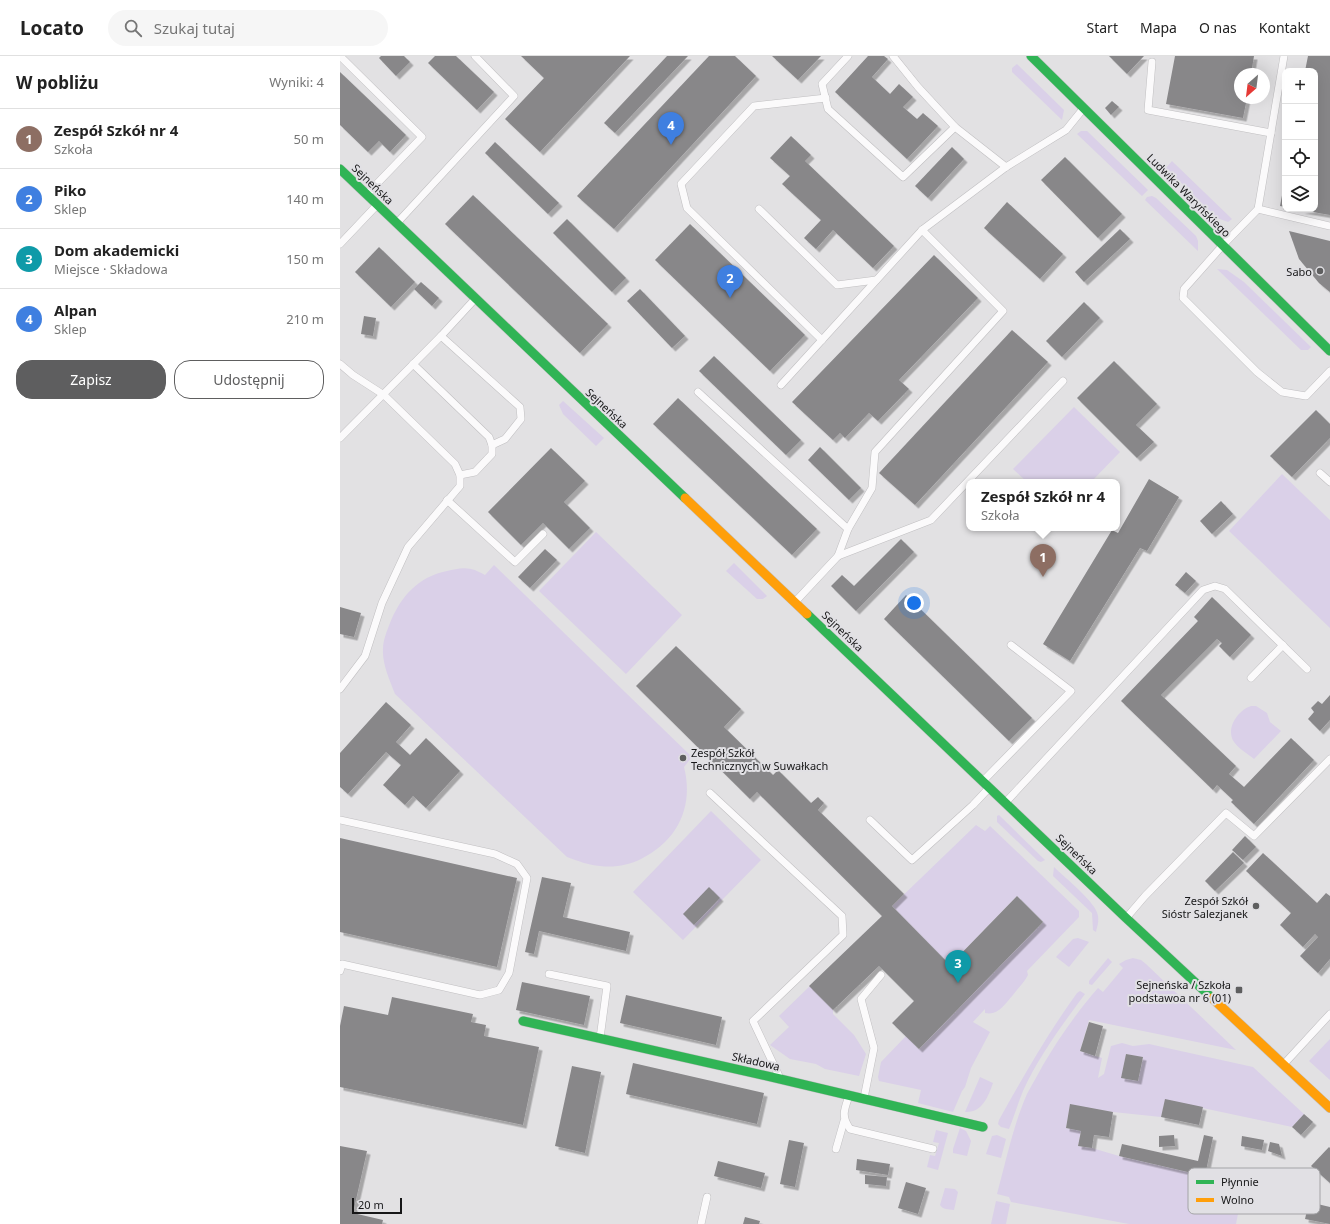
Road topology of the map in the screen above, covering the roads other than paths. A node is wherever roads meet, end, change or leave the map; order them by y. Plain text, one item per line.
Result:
1 (340, 56) edge
2 (475, 56) edge
3 (848, 56) edge
4 (893, 56) edge
5 (1031, 56) edge
6 (1284, 56) edge
7 (1152, 62) dead end
8 (826, 98) junction
9 (1084, 108) junction
10 (955, 127) junction
11 (1271, 133) junction
12 (1006, 167) junction
13 (340, 169) edge
14 (367, 194) junction
15 (377, 205) junction
16 (759, 209) dead end
17 (1258, 209) junction
18 (397, 223) junction
19 (1330, 226) edge
20 (922, 230) junction
21 (340, 244) edge
22 (1223, 245) junction
23 (876, 280) junction
24 (474, 299) junction
25 (441, 336) junction
26 (822, 340) junction
27 (1330, 351) edge
28 (340, 364) edge
29 (413, 364) junction
30 (1330, 371) edge
31 (1063, 381) dead end
32 (781, 385) dead end
33 (698, 392) dead end
34 (384, 395) junction
35 (340, 438) edge
36 (492, 445) junction
37 (1320, 473) dead end
38 (460, 474) junction
39 (970, 479) edge
40 (1330, 482) edge
41 (966, 483) edge
42 (448, 500) junction
43 (848, 530) junction
44 (543, 534) dead end
45 (838, 556) junction
46 (795, 602) junction
47 (1011, 645) dead end
48 (1283, 646) junction
49 (1307, 669) dead end
50 (1251, 678) dead end
51 (340, 689) edge
52 (1330, 759) edge
53 (986, 784) junction
54 (710, 793) dead end
55 (1005, 802) junction
56 (340, 820) edge
57 (870, 820) dead end
58 (1126, 918) junction
59 (341, 966) edge
60 (549, 974) dead end
61 (881, 975) dead end
62 (1330, 1014) edge
63 (523, 1021) dead end
64 (600, 1038) junction
65 (1284, 1065) junction
66 (780, 1079) junction
67 (849, 1095) junction
68 (864, 1098) junction
69 (1330, 1108) edge
70 (844, 1121) junction
71 (983, 1127) dead end
72 (836, 1149) dead end
73 (933, 1149) dead end
74 (708, 1197) dead end
75 (701, 1224) edge

1 - 14 lane
2 - 18 lane
3 - 8 lane
4 - 10 lane
5 - 9 street, Ludwika Waryńskiego
6 - 11 lane
7 - 11 lane
8 - 10 lane
8 - 26 lane
9 - 12 lane
9 - 22 street, Ludwika Waryńskiego
10 - 12 lane
11 - 17 lane
12 - 20 lane
13 - 14 street, Sejneńska
14 - 15 street, Sejneńska
15 - 18 street, Sejneńska
15 - 21 lane
16 - 23 lane
17 - 19 lane
17 - 22 lane
18 - 24 street, Sejneńska
20 - 23 lane
20 - 43 lane
22 - 27 street, Ludwika Waryńskiego
22 - 30 lane
23 - 26 lane
24 - 25 lane
24 - 46 street, Sejneńska
25 - 29 lane
25 - 36 lane
26 - 32 lane
28 - 34 lane
29 - 34 lane
29 - 36 lane
31 - 39 lane
33 - 43 lane
34 - 35 lane
34 - 38 lane
36 - 38 lane
37 - 40 lane
38 - 42 lane
41 - 45 lane
42 - 44 lane
42 - 51 lane
43 - 45 lane
45 - 46 lane
46 - 53 street, Sejneńska
47 - 53 lane
48 - 49 lane
48 - 50 lane
48 - 55 lane
52 - 58 lane
53 - 55 street, Sejneńska
53 - 57 lane
54 - 66 lane
55 - 58 street, Sejneńska
56 - 59 lane
58 - 65 street, Sejneńska
60 - 64 lane
61 - 68 lane
62 - 65 lane
63 - 64 street, Składowa
64 - 66 street, Składowa
65 - 69 street, Sejneńska
66 - 67 street, Składowa
67 - 68 street, Składowa
67 - 70 lane
68 - 71 street, Składowa
70 - 72 lane
70 - 73 lane
74 - 75 lane

